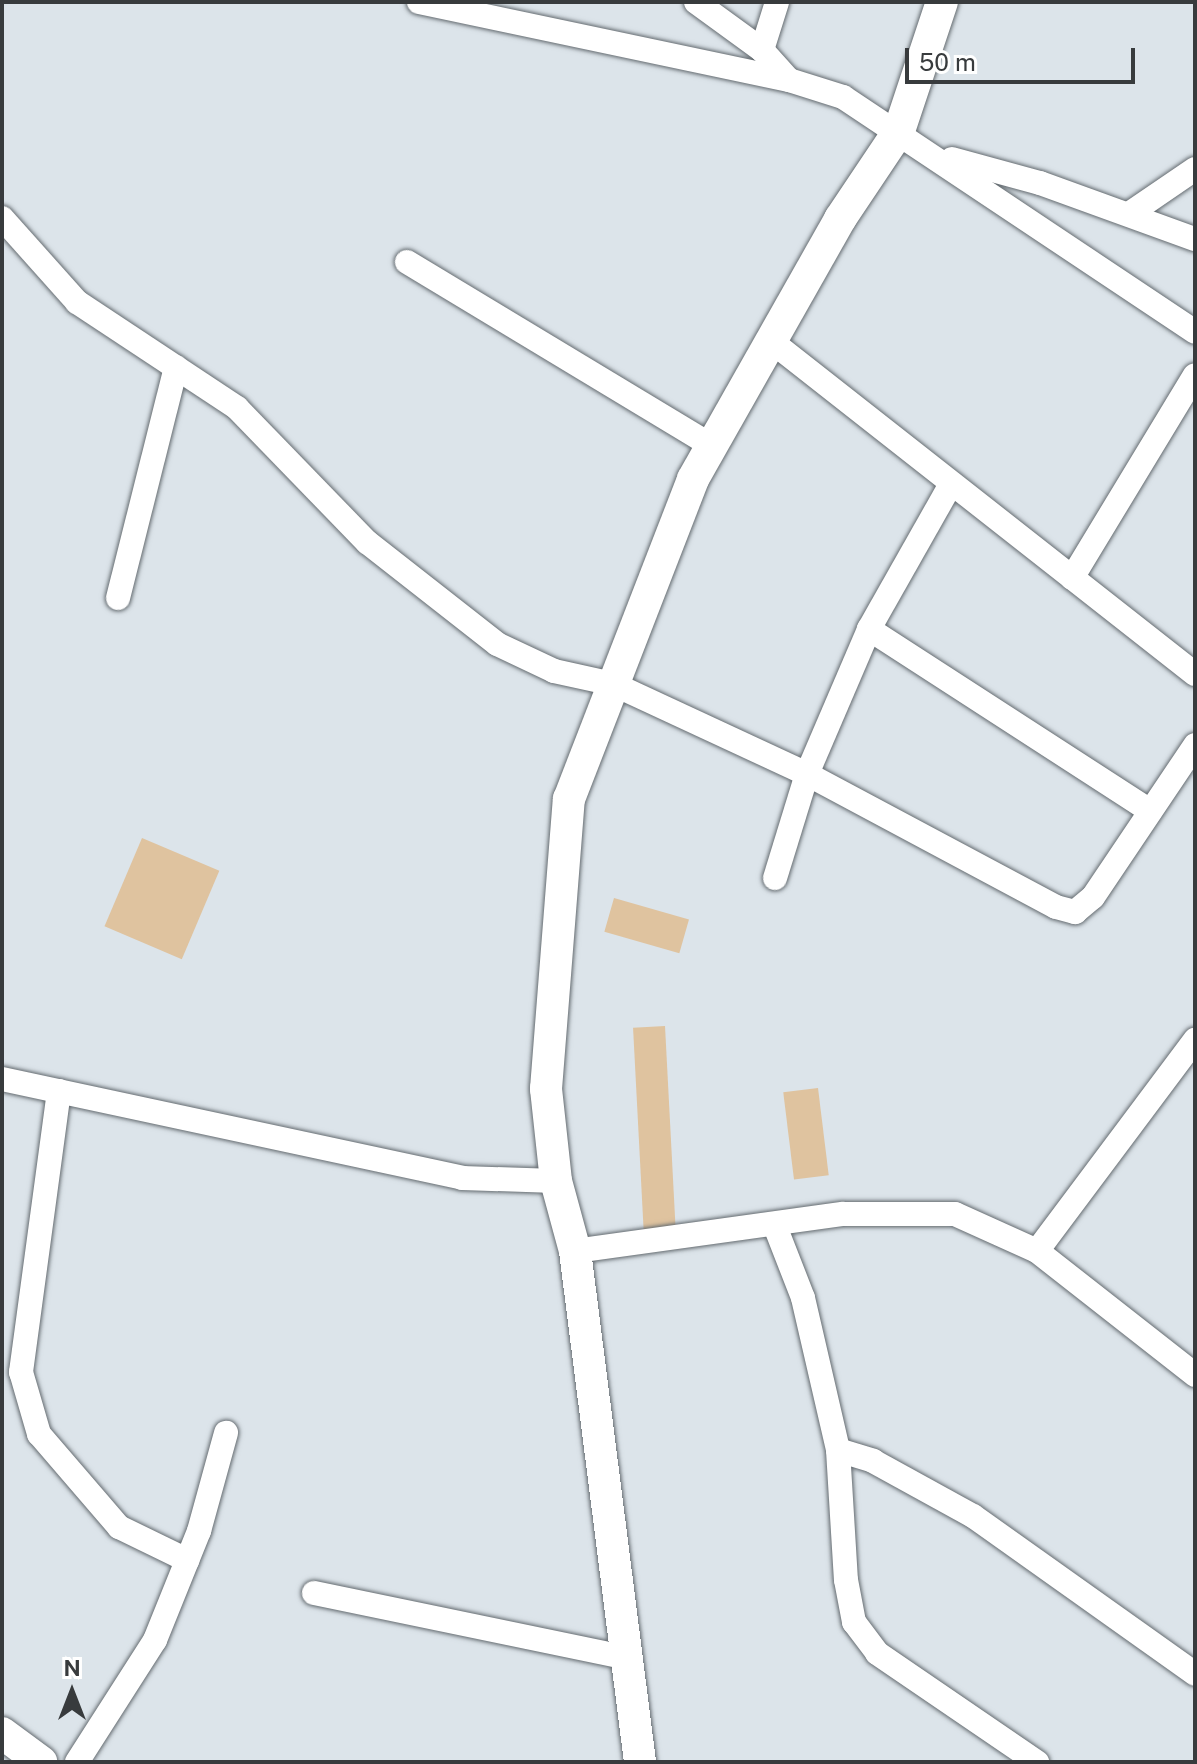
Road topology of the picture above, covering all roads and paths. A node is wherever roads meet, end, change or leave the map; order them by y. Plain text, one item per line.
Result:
1 (419, 2) edge
2 (696, 2) edge
3 (777, 2) edge
4 (942, 2) edge
5 (762, 50) junction
6 (789, 80) junction
7 (899, 131) junction
8 (931, 153) junction
9 (1195, 169) edge
10 (1129, 214) junction
11 (2, 218) edge
12 (1195, 239) edge
13 (407, 262) dead end
14 (1195, 332) edge
15 (771, 341) junction
16 (176, 367) junction
17 (1195, 375) edge
18 (712, 446) junction
19 (951, 484) junction
20 (1072, 578) junction
21 (118, 598) dead end
22 (869, 629) junction
23 (1195, 674) edge
24 (613, 684) junction
25 (1195, 745) edge
26 (807, 774) junction
27 (1150, 811) junction
28 (775, 878) dead end
29 (1195, 1040) edge
30 (2, 1079) edge
31 (59, 1091) junction
32 (556, 1181) junction
33 (775, 1226) junction
34 (575, 1251) junction
35 (1037, 1251) junction
36 (1195, 1375) edge
37 (226, 1433) dead end
38 (838, 1450) junction
39 (187, 1560) junction
40 (314, 1593) dead end
41 (627, 1658) junction
42 (1195, 1674) edge
43 (2, 1733) edge
44 (41, 1762) edge
45 (77, 1762) edge
46 (640, 1762) edge
47 (1037, 1762) edge

1 - 6 street
2 - 5 street
3 - 5 street
4 - 7 street
5 - 6 street
6 - 7 street
7 - 8 street
7 - 15 street
8 - 10 street
8 - 14 street
9 - 10 street
10 - 12 street
11 - 16 street
13 - 18 street
15 - 18 street
15 - 19 street
16 - 21 street
16 - 24 street
17 - 20 street
18 - 24 street
19 - 20 street
19 - 22 street
20 - 23 street
22 - 26 street
22 - 27 street
24 - 26 street
24 - 32 street
25 - 27 street
26 - 27 street
26 - 28 street
29 - 35 street
30 - 31 street
31 - 32 street
31 - 39 street
32 - 34 street
33 - 34 street
33 - 35 street
33 - 38 street
34 - 41 street
35 - 36 street
37 - 39 street
38 - 42 street
38 - 47 street
39 - 45 street
40 - 41 street
41 - 46 street
43 - 44 street

